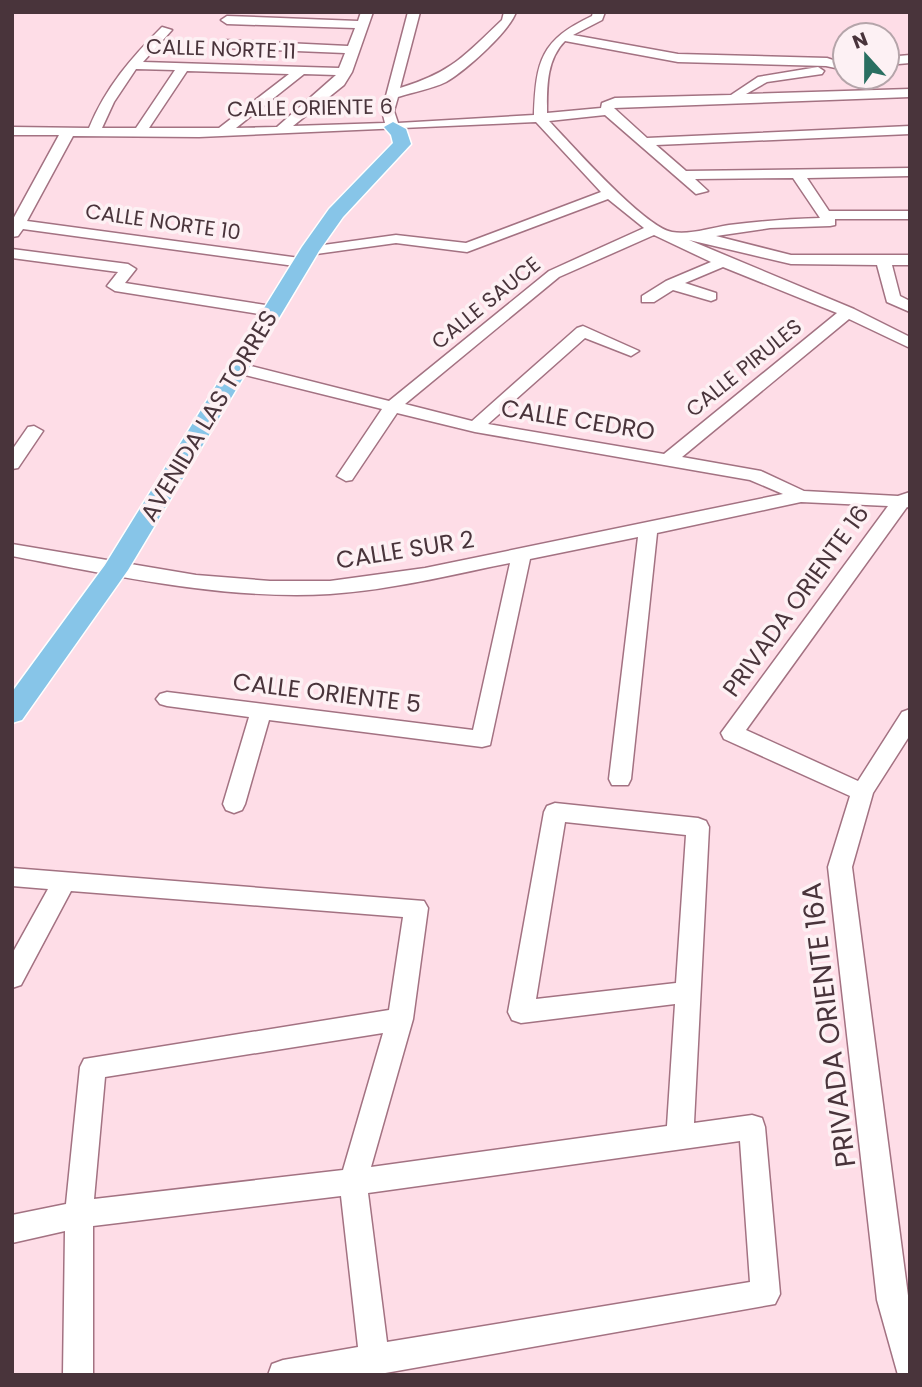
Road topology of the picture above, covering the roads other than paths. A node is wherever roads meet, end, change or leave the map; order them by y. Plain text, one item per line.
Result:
1 (414, 12) edge
2 (510, 12) edge
3 (599, 12) edge
4 (365, 19) edge
5 (228, 20) dead end
6 (166, 30) dead end
7 (562, 37) junction
8 (223, 44) dead end
9 (353, 50) junction
10 (831, 63) edge
11 (131, 65) junction
12 (183, 67) junction
13 (831, 69) edge
14 (300, 71) junction
15 (346, 72) junction
16 (910, 93) edge
17 (391, 95) junction
18 (736, 97) junction
19 (611, 107) junction
20 (540, 119) junction
21 (283, 128) junction
22 (225, 130) junction
23 (910, 130) edge
24 (12, 131) edge
25 (141, 131) junction
26 (94, 132) junction
27 (398, 133) junction
28 (65, 137) junction
29 (12, 140) edge
30 (642, 142) junction
31 (910, 172) edge
32 (799, 175) junction
33 (682, 176) junction
34 (701, 191) dead end
35 (610, 193) junction
36 (910, 215) edge
37 (827, 219) junction
38 (654, 229) junction
39 (16, 230) edge
40 (695, 235) junction
41 (669, 237) junction
42 (12, 253) edge
43 (305, 256) junction
44 (883, 260) junction
45 (910, 260) edge
46 (723, 262) junction
47 (671, 284) junction
48 (711, 296) dead end
49 (648, 299) dead end
50 (910, 307) edge
51 (272, 311) junction
52 (848, 312) junction
53 (910, 343) edge
54 (631, 351) dead end
55 (239, 368) junction
56 (392, 407) junction
57 (475, 427) junction
58 (34, 431) dead end
59 (668, 460) junction
60 (12, 464) edge
61 (346, 476) dead end
62 (801, 496) junction
63 (907, 500) edge
64 (648, 531) junction
65 (12, 550) edge
66 (522, 555) junction
67 (116, 570) junction
68 (167, 699) dead end
69 (261, 711) junction
70 (12, 713) edge
71 (910, 717) edge
72 (620, 779) dead end
73 (862, 792) junction
74 (234, 804) dead end
75 (12, 877) edge
76 (64, 881) junction
77 (12, 978) edge
78 (689, 992) junction
79 (400, 1019) junction
80 (680, 1137) junction
81 (353, 1182) junction
82 (79, 1214) junction
83 (12, 1229) edge
84 (901, 1298) edge
85 (374, 1359) junction
86 (910, 1366) edge
87 (78, 1375) edge
88 (283, 1375) edge

1 - 17 street
2 - 17 street
3 - 7 street
4 - 5 street
4 - 9 street
6 - 11 street
7 - 10 street
7 - 20 street
8 - 9 street
9 - 15 street
11 - 12 street, CALLE NORTE 11
11 - 26 street, CALLE NORTE 11
12 - 14 street, CALLE NORTE 11
12 - 25 street
13 - 18 street
14 - 15 street, CALLE NORTE 11
14 - 22 street
15 - 21 street
16 - 18 street, CALLE ORIENTE 6
17 - 27 street
18 - 19 street, CALLE ORIENTE 6
19 - 20 street, CALLE ORIENTE 6
19 - 30 street
20 - 27 street, CALLE ORIENTE 6
20 - 35 street
21 - 22 street, CALLE ORIENTE 6
21 - 27 street, CALLE ORIENTE 6
22 - 25 street, CALLE ORIENTE 6
23 - 30 street
24 - 28 street, CALLE ORIENTE 6
25 - 26 street, CALLE ORIENTE 6
26 - 28 street, CALLE ORIENTE 6
27 - 43 main road, AVENIDA LAS TORRES
28 - 29 street
28 - 39 street
30 - 33 street
31 - 32 street
32 - 33 street
32 - 37 street
33 - 34 street
35 - 38 street
35 - 43 street, CALLE NORTE 10
36 - 37 street
37 - 40 street
38 - 41 street
38 - 56 street, CALLE SAUCE
39 - 43 street, CALLE NORTE 10
40 - 41 street
40 - 44 street
41 - 46 street
42 - 51 street
43 - 51 main road, AVENIDA LAS TORRES
44 - 45 street
44 - 50 street
46 - 47 street
46 - 52 street
47 - 48 street
47 - 49 street
51 - 55 main road, AVENIDA LAS TORRES
52 - 53 street
52 - 59 street, CALLE PIRULES
54 - 57 street
55 - 56 street, CALLE CEDRO
55 - 67 main road, AVENIDA LAS TORRES
56 - 57 street, CALLE CEDRO
56 - 61 street, CALLE SAUCE
57 - 59 street, CALLE CEDRO
58 - 60 street
59 - 62 street, CALLE CEDRO
62 - 63 street, CALLE CEDRO
62 - 64 street, CALLE SUR 2
63 - 73 street, PRIVADA ORIENTE 16
64 - 66 street, CALLE SUR 2
64 - 72 street
65 - 67 street, CALLE SUR 2
66 - 67 street, CALLE SUR 2
66 - 69 street, CALLE ORIENTE 5
67 - 70 main road, AVENIDA LAS TORRES
68 - 69 street, CALLE ORIENTE 5
69 - 74 street
71 - 73 street, PRIVADA ORIENTE 16A
73 - 84 street, PRIVADA ORIENTE 16A
75 - 76 street
76 - 77 street
76 - 79 street
78 - 78 street
78 - 80 street
79 - 81 street
79 - 82 street
80 - 81 street
80 - 85 street
81 - 82 street
81 - 85 street
82 - 83 street
82 - 87 street
84 - 86 street, PRIVADA ORIENTE 16A
85 - 88 street

